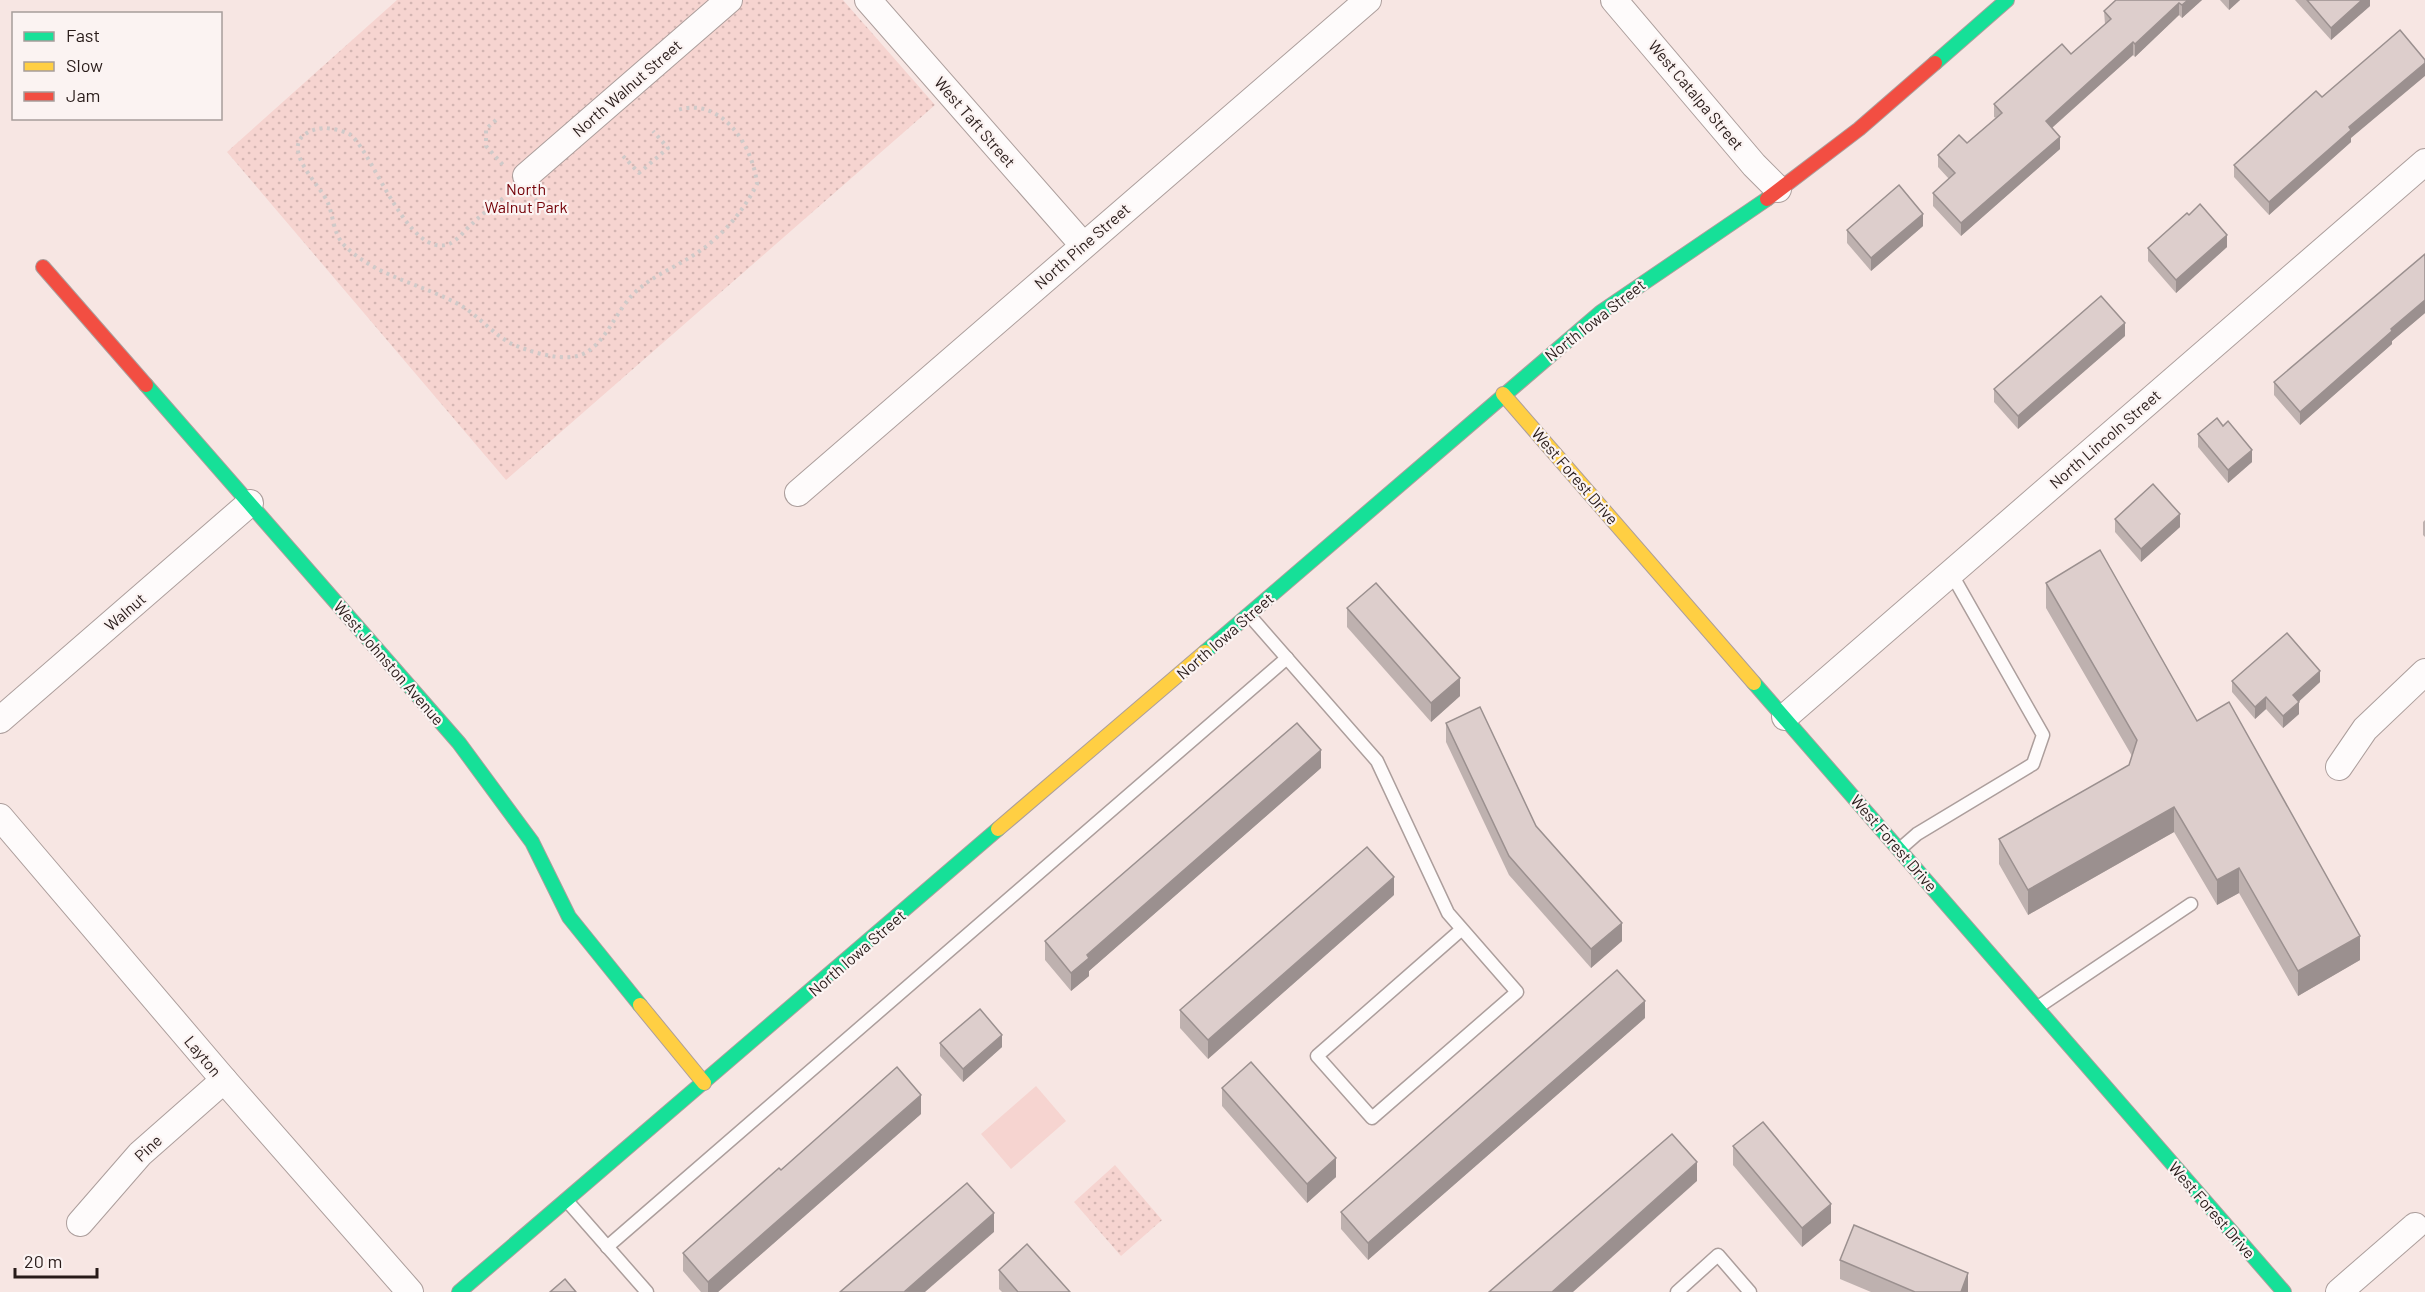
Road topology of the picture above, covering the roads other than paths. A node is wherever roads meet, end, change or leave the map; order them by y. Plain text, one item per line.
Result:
1 (729, 0) edge
2 (868, 0) edge
3 (1368, 0) edge
4 (1614, 0) edge
5 (2007, 0) edge
6 (2425, 162) edge
7 (526, 176) road end
8 (1778, 189) junction
9 (1083, 245) junction
10 (43, 267) dead end
11 (1503, 394) junction
12 (798, 493) dead end
13 (250, 503) junction
14 (1951, 573) junction
15 (1250, 615) junction
16 (1287, 658) junction
17 (2425, 672) edge
18 (1785, 717) junction
19 (0, 720) edge
20 (2339, 767) dead end
21 (0, 817) edge
22 (1900, 849) junction
23 (2191, 904) dead end
24 (1462, 929) junction
25 (2037, 1008) junction
26 (224, 1080) junction
27 (704, 1083) junction
28 (567, 1201) junction
29 (80, 1223) dead end
30 (2415, 1226) dead end
31 (607, 1246) junction
32 (410, 1292) edge
33 (459, 1292) edge
34 (647, 1292) edge
35 (1677, 1292) edge
36 (1750, 1292) edge
37 (2284, 1292) edge
38 (2339, 1292) edge

1 - 7 street, North Walnut Street
2 - 9 street, West Taft Street
3 - 9 street, North Pine Street
4 - 8 street, West Catalpa Street
5 - 8 street, North Iowa Street
6 - 14 street, North Lincoln Street
8 - 11 street, North Iowa Street
9 - 12 street, North Pine Street
10 - 13 street, West Johnston Avenue
11 - 15 street, North Iowa Street
11 - 18 street, West Forest Drive
13 - 19 street, Walnut
13 - 27 street, West Johnston Avenue
14 - 18 street, North Lincoln Street
14 - 22 lane
15 - 16 lane
15 - 27 street, North Iowa Street
16 - 24 lane
16 - 31 lane
17 - 20 street
18 - 22 street, West Forest Drive
21 - 26 street, Layton
22 - 25 street, West Forest Drive
23 - 25 lane
24 - 24 lane
25 - 37 street, West Forest Drive
26 - 29 street, Pine
26 - 32 street, Layton
27 - 28 street, North Iowa Street
28 - 31 lane
28 - 33 street, North Iowa Street
30 - 38 street
31 - 34 lane
35 - 36 lane

